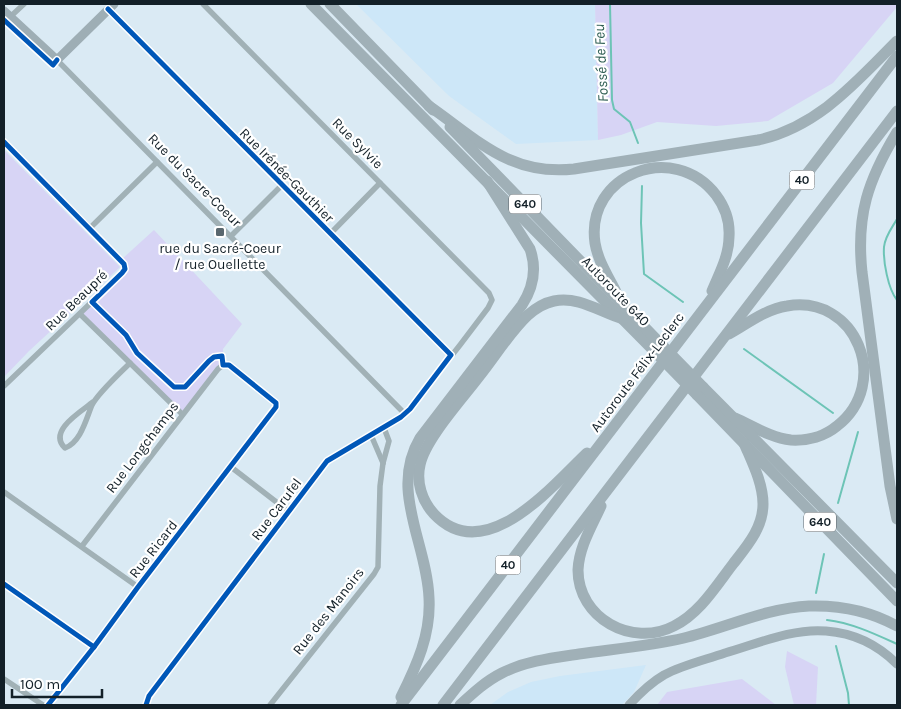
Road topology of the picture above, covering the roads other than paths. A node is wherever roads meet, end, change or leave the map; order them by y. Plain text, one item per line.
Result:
1 (24, 4) edge
2 (203, 4) edge
3 (311, 4) edge
4 (330, 4) edge
5 (111, 7) edge
6 (7, 14) edge
7 (897, 41) edge
8 (897, 56) edge
9 (57, 60) junction
10 (429, 106) junction
11 (897, 111) edge
12 (897, 132) edge
13 (4, 142) edge
14 (157, 162) junction
15 (487, 181) junction
16 (380, 183) junction
17 (282, 185) junction
18 (90, 228) junction
19 (330, 234) junction
20 (231, 236) junction
21 (492, 302) joint
22 (621, 302) junction
23 (707, 304) junction
24 (80, 314) junction
25 (623, 319) junction
26 (723, 338) junction
27 (658, 348) junction
28 (451, 355) junction
29 (130, 363) junction
30 (223, 365) joint
31 (4, 386) edge
32 (700, 391) junction
33 (93, 402) junction
34 (182, 414) junction
35 (405, 414) junction
36 (735, 418) junction
37 (615, 426) junction
38 (384, 428) junction
39 (371, 435) junction
40 (744, 443) junction
41 (383, 463) junction
42 (231, 467) junction
43 (609, 488) junction
44 (4, 492) edge
45 (288, 511) junction
46 (897, 519) edge
47 (82, 546) junction
48 (897, 583) edge
49 (4, 584) edge
50 (138, 587) junction
51 (897, 601) edge
52 (897, 626) edge
53 (94, 647) junction
54 (897, 664) edge
55 (4, 679) edge
56 (43, 705) edge
57 (48, 705) edge
58 (146, 705) edge
59 (270, 705) edge
60 (399, 705) edge
61 (444, 705) edge
62 (460, 705) edge
63 (630, 705) edge

1 - 6 street
2 - 16 street, Rue Sylvie
3 - 15 highway, Autoroute 640 / 640
4 - 10 highway, Autoroute 640 / 640
5 - 9 street
5 - 17 street, Rue Irénée-Gauthier
6 - 9 street, Rue du Sacre-Coeur
7 - 10 highway
8 - 23 highway, Autoroute Félix-Leclerc / 40
9 - 14 street, Rue du Sacre-Coeur
10 - 22 highway, Autoroute 640 / 640
11 - 26 highway, 40
12 - 46 highway
13 - 18 street
14 - 18 street
14 - 20 street, Rue du Sacre-Coeur
15 - 25 highway, Autoroute 640 / 640
15 - 60 highway
16 - 19 street
16 - 21 street, Rue Sylvie
17 - 19 street, Rue Irénée-Gauthier
17 - 20 street
18 - 24 street, Rue Beaupré
19 - 28 street, Rue Irénée-Gauthier
20 - 35 street, Rue du Sacre-Coeur
21 - 28 street, Rue Carufel
22 - 23 highway
22 - 27 highway, Autoroute 640 / 640
23 - 37 highway, Autoroute Félix-Leclerc / 40
24 - 29 street
24 - 31 street, Rue Beaupré
25 - 27 highway, Autoroute 640 / 640
25 - 37 highway
26 - 36 highway
26 - 43 highway, 40
27 - 32 highway, Autoroute 640 / 640, bridge
28 - 35 street, Rue Carufel
29 - 33 street
29 - 34 street
30 - 34 street, Rue Longchamps
30 - 42 street, Rue Ricard
32 - 36 highway, Autoroute 640 / 640
32 - 40 highway, Autoroute 640 / 640
33 - 33 street
34 - 47 street, Rue Longchamps
35 - 38 street, Rue Carufel
36 - 48 highway, Autoroute 640 / 640
37 - 60 highway, Autoroute Félix-Leclerc / 40
38 - 39 street, Rue Carufel
38 - 41 street, Rue des Manoirs
39 - 41 street
39 - 45 street, Rue Carufel
40 - 43 highway
40 - 51 highway, Autoroute 640 / 640
41 - 59 street, Rue des Manoirs
42 - 45 street
42 - 50 street, Rue Ricard
43 - 61 highway, 40
44 - 47 street
45 - 58 street, Rue Carufel
47 - 50 street
49 - 53 street
50 - 53 street, Rue Ricard
52 - 62 highway
53 - 57 street, Rue Ricard
54 - 63 street
55 - 56 street

